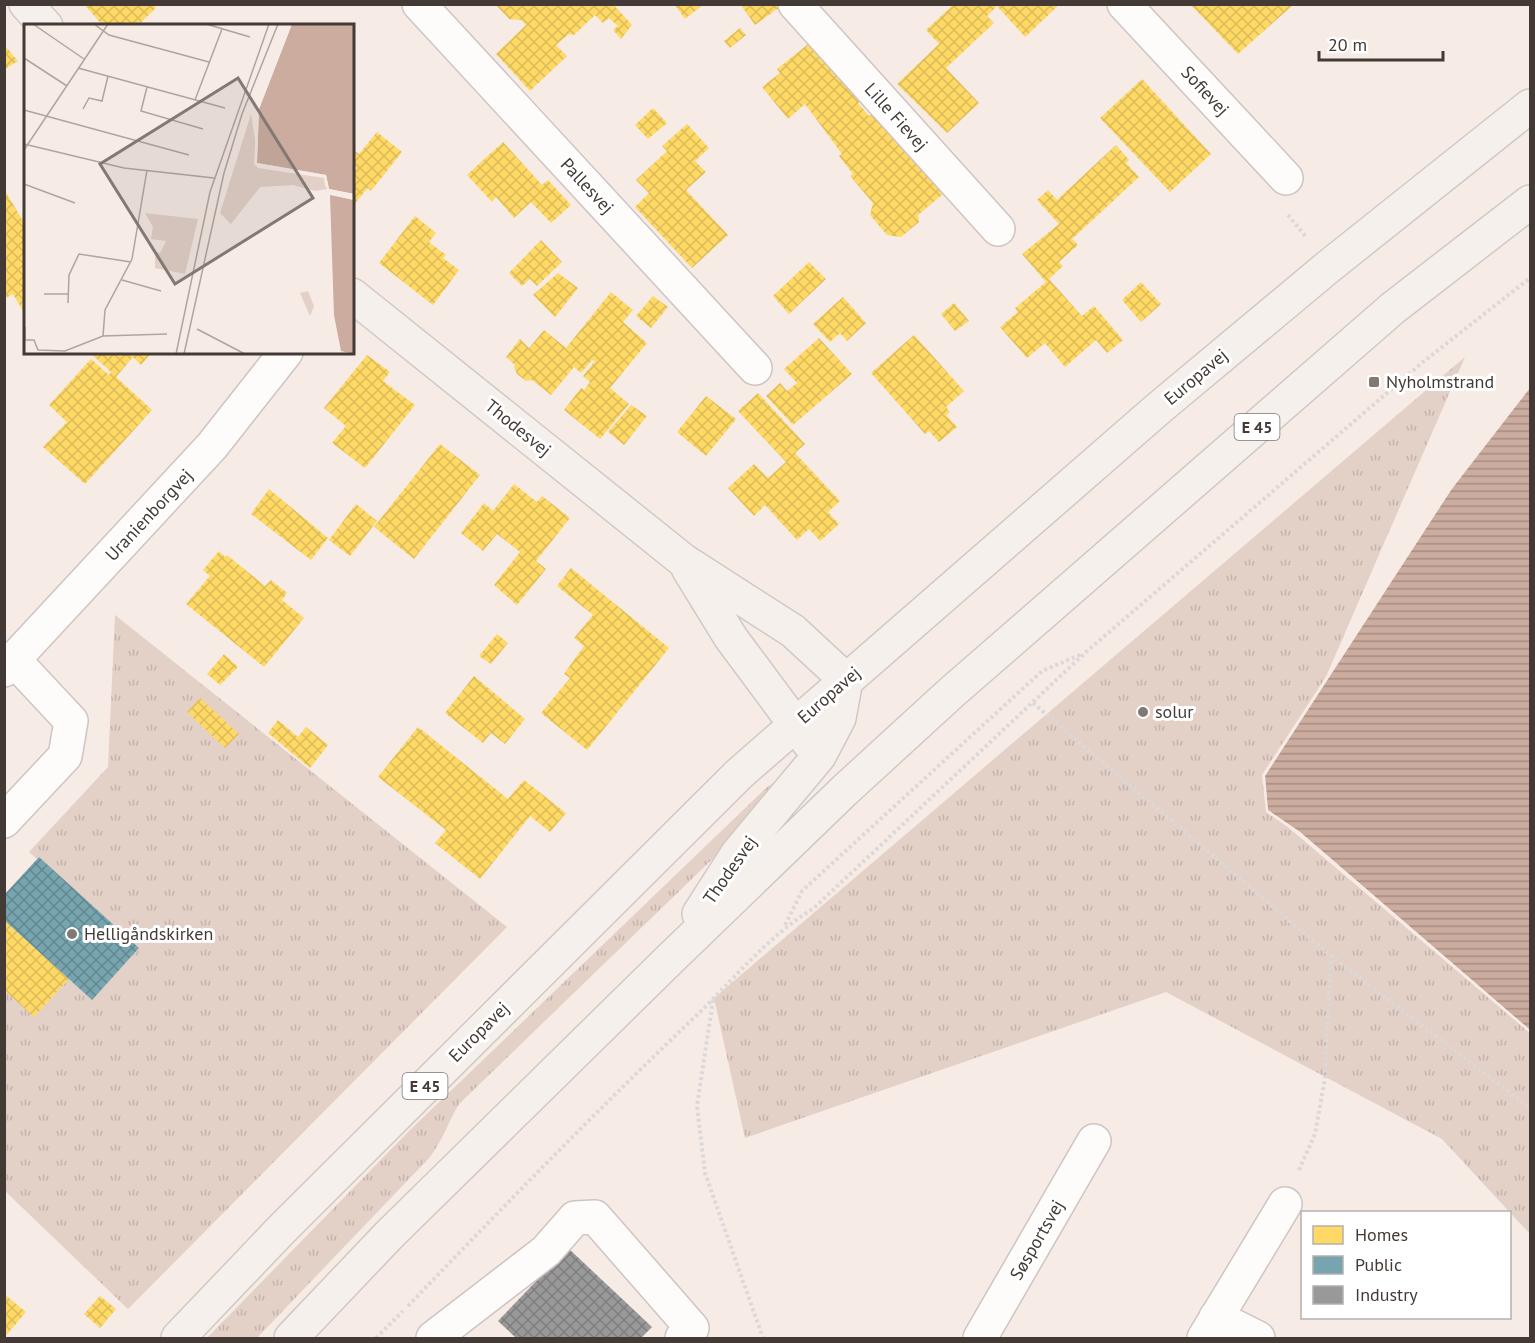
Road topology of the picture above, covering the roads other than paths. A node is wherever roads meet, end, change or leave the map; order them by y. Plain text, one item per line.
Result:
1 (26, 4) edge
2 (419, 4) edge
3 (795, 4) edge
4 (1124, 4) edge
5 (44, 24) edge
6 (1530, 106) edge
7 (1286, 178) road end
8 (1530, 202) edge
9 (998, 229) dead end
10 (354, 298) edge
11 (284, 354) edge
12 (755, 368) dead end
13 (684, 561) junction
14 (9, 665) edge
15 (846, 680) junction
16 (796, 724) junction
17 (819, 756) junction
18 (845, 790) junction
19 (4, 821) edge
20 (669, 960) junction
21 (1094, 1141) dead end
22 (1285, 1204) road end
23 (1210, 1328) edge
24 (177, 1338) edge
25 (291, 1338) edge
26 (433, 1338) edge
27 (682, 1338) edge
28 (980, 1338) edge
29 (1258, 1338) edge

1 - 5 main road
2 - 12 street, Pallesvej
3 - 9 street, Lille Fievej
4 - 7 street, Sofievej
6 - 15 main road, Europavej / E 45
8 - 18 main road, E 45
10 - 13 main road, Thodesvej
11 - 14 street, Uranienborgvej
13 - 15 main road, Thodesvej
13 - 16 main road, Thodesvej
14 - 19 street
15 - 16 main road, Europavej / E 45
15 - 17 main road, Thodesvej
16 - 17 main road, Thodesvej
16 - 24 main road, Europavej / E 45
17 - 18 main road, Thodesvej
17 - 20 main road, Thodesvej
18 - 20 main road, E 45
20 - 25 main road, E 45
21 - 28 street, Søsportsvej
22 - 23 street
23 - 29 street
26 - 27 street

